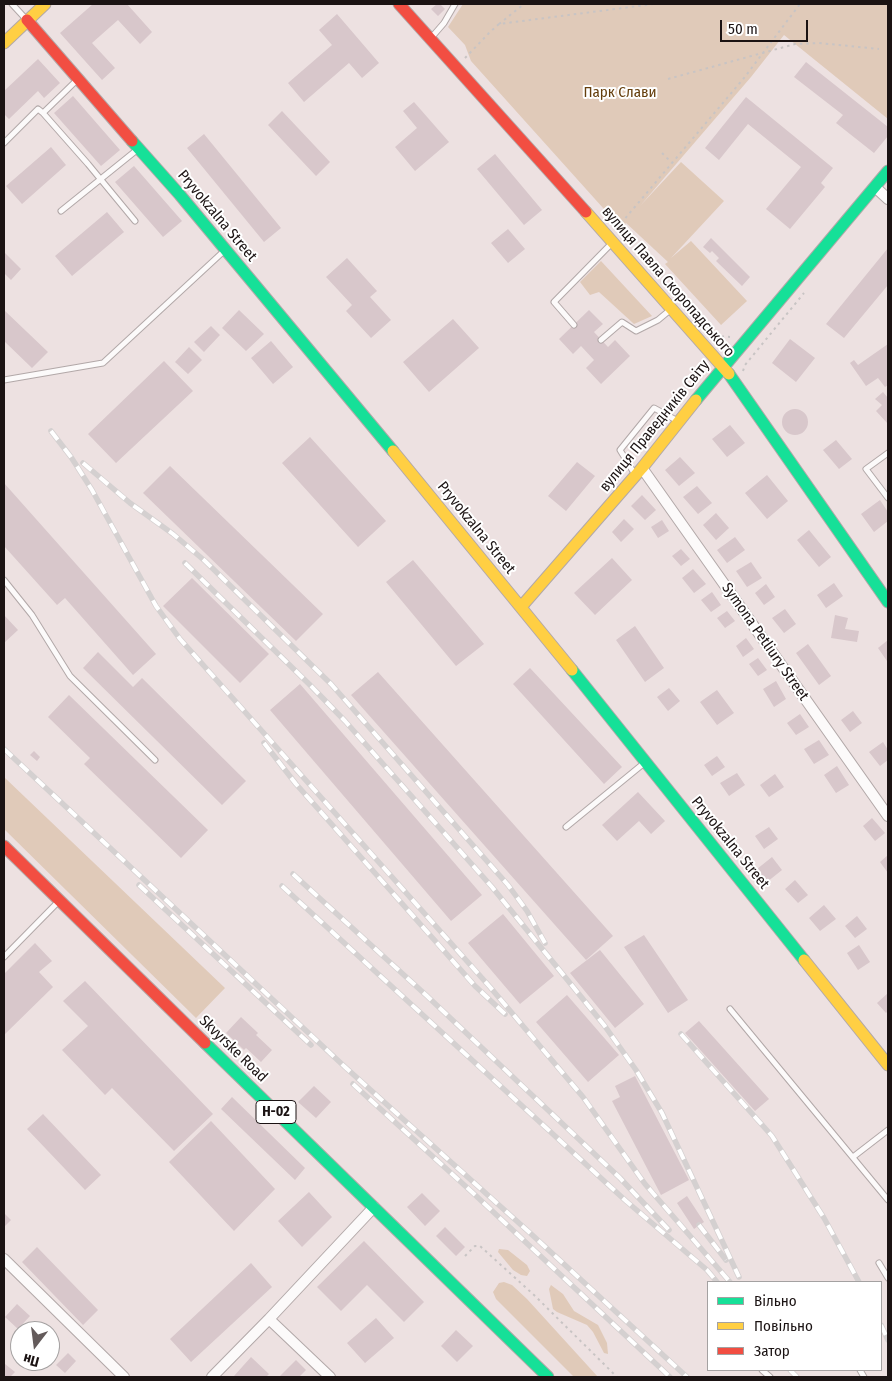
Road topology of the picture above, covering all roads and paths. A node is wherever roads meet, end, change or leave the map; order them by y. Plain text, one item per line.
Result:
1 (12, 4) edge
2 (45, 4) edge
3 (399, 4) edge
4 (524, 4) edge
5 (654, 4) edge
6 (800, 4) edge
7 (453, 5) edge
8 (27, 20) junction
9 (499, 24) junction
10 (431, 38) junction
11 (4, 42) edge
12 (879, 49) dead end
13 (764, 51) junction
14 (464, 59) dead end
15 (78, 78) junction
16 (668, 79) dead end
17 (43, 113) junction
18 (4, 143) edge
19 (138, 148) junction
20 (662, 153) dead end
21 (672, 163) junction
22 (888, 171) edge
23 (101, 179) junction
24 (875, 187) junction
25 (888, 199) edge
26 (61, 211) dead end
27 (135, 221) dead end
28 (617, 228) dead end
29 (613, 242) junction
30 (226, 249) junction
31 (672, 308) junction
32 (574, 325) dead end
33 (738, 334) dead end
34 (712, 336) dead end
35 (601, 340) dead end
36 (723, 366) junction
37 (4, 380) edge
38 (679, 422) junction
39 (888, 453) edge
40 (639, 472) junction
41 (888, 498) edge
42 (4, 580) edge
43 (888, 602) edge
44 (521, 607) junction
45 (155, 760) dead end
46 (646, 762) junction
47 (888, 816) edge
48 (566, 827) dead end
49 (4, 846) edge
50 (59, 901) junction
51 (4, 957) edge
52 (730, 1009) dead end
53 (888, 1065) edge
54 (888, 1130) edge
55 (853, 1157) junction
56 (888, 1200) edge
57 (374, 1206) junction
58 (465, 1256) dead end
59 (4, 1259) edge
60 (879, 1263) dead end
61 (888, 1278) edge
62 (269, 1319) junction
63 (124, 1377) edge
64 (212, 1377) edge
65 (330, 1377) edge
66 (548, 1377) edge
67 (617, 1377) edge

1 - 8 lane
2 - 8 street
3 - 10 street, вулиця Павла Скоропадського
4 - 9 path
5 - 9 path
6 - 13 path
7 - 10 lane
8 - 11 street
8 - 15 street, Pryvokzalna Street
9 - 14 path
10 - 29 street, вулиця Павла Скоропадського
12 - 13 path
13 - 16 path
13 - 21 path
15 - 17 lane
15 - 19 street, Pryvokzalna Street
17 - 18 lane
17 - 23 lane
19 - 23 lane
19 - 30 street, Pryvokzalna Street
20 - 21 path
21 - 28 path
22 - 24 street, вулиця Праведників Світу
23 - 26 lane
23 - 27 lane
24 - 25 street
24 - 36 street, вулиця Праведників Світу
29 - 31 street, вулиця Павла Скоропадського
29 - 32 lane
30 - 37 lane
30 - 44 street, Pryvokzalna Street
31 - 35 lane
31 - 36 street, вулиця Павла Скоропадського
33 - 34 path
36 - 38 street, вулиця Праведників Світу
36 - 43 street, вулиця Павла Скоропадського
38 - 40 street, вулиця Праведників Світу
38 - 40 lane
39 - 41 lane
40 - 44 street, вулиця Праведників Світу
40 - 47 street, Symona Petliury Street
42 - 45 lane
44 - 46 street, Pryvokzalna Street
46 - 48 lane
46 - 53 street, Pryvokzalna Street
49 - 50 street, Skvyrske Road / Н-02
50 - 51 lane
50 - 57 street, Skvyrske Road / Н-02
52 - 55 lane
54 - 55 lane
55 - 56 lane
57 - 62 street
57 - 66 street, Skvyrske Road / Н-02
58 - 67 path
59 - 63 street
60 - 61 lane
62 - 64 street
62 - 65 street

